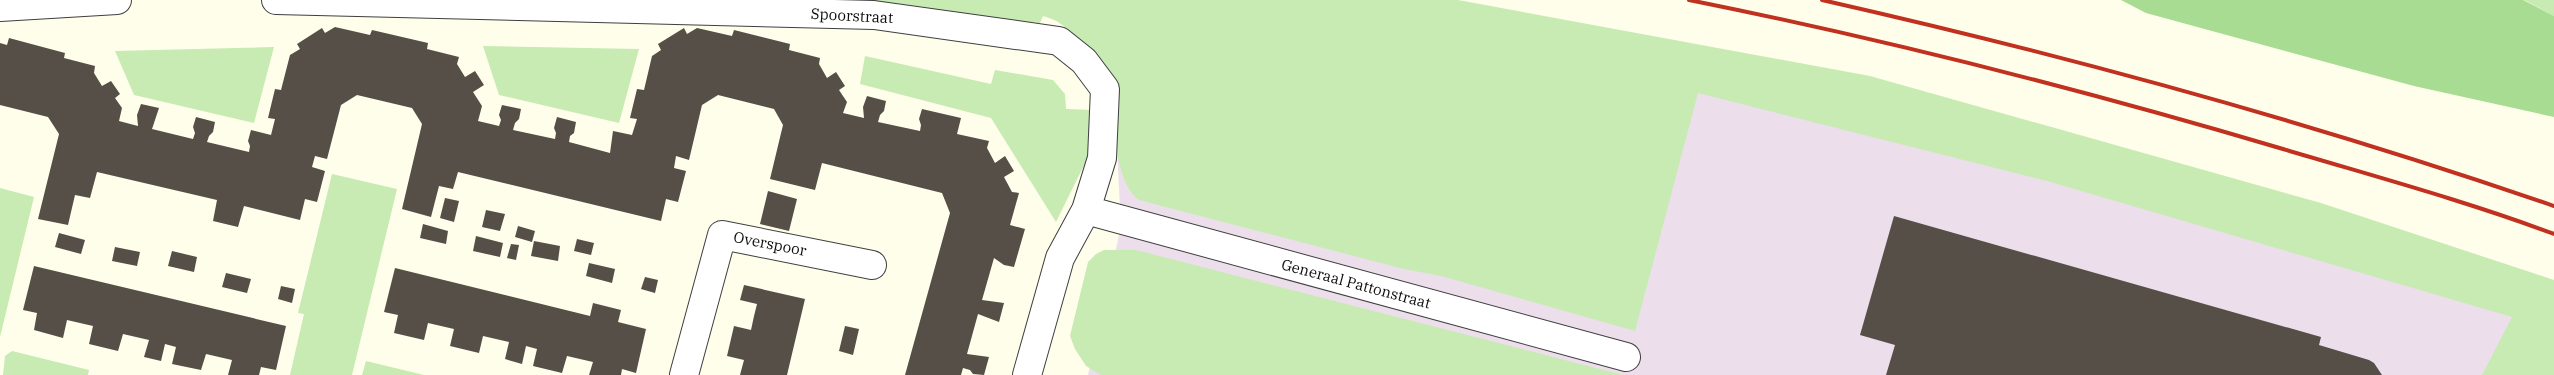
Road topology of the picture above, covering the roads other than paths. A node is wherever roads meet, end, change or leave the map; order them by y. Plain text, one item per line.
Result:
1 (117, 0) edge
2 (276, 0) edge
3 (0, 7) edge
4 (1086, 210) junction
5 (872, 265) dead end
6 (1626, 357) dead end
7 (684, 375) edge
8 (1027, 375) edge

1 - 3 street
2 - 4 street, Spoorstraat
4 - 6 street, Generaal Pattonstraat
4 - 8 street, Spoorstraat
5 - 7 street, Overspoor

